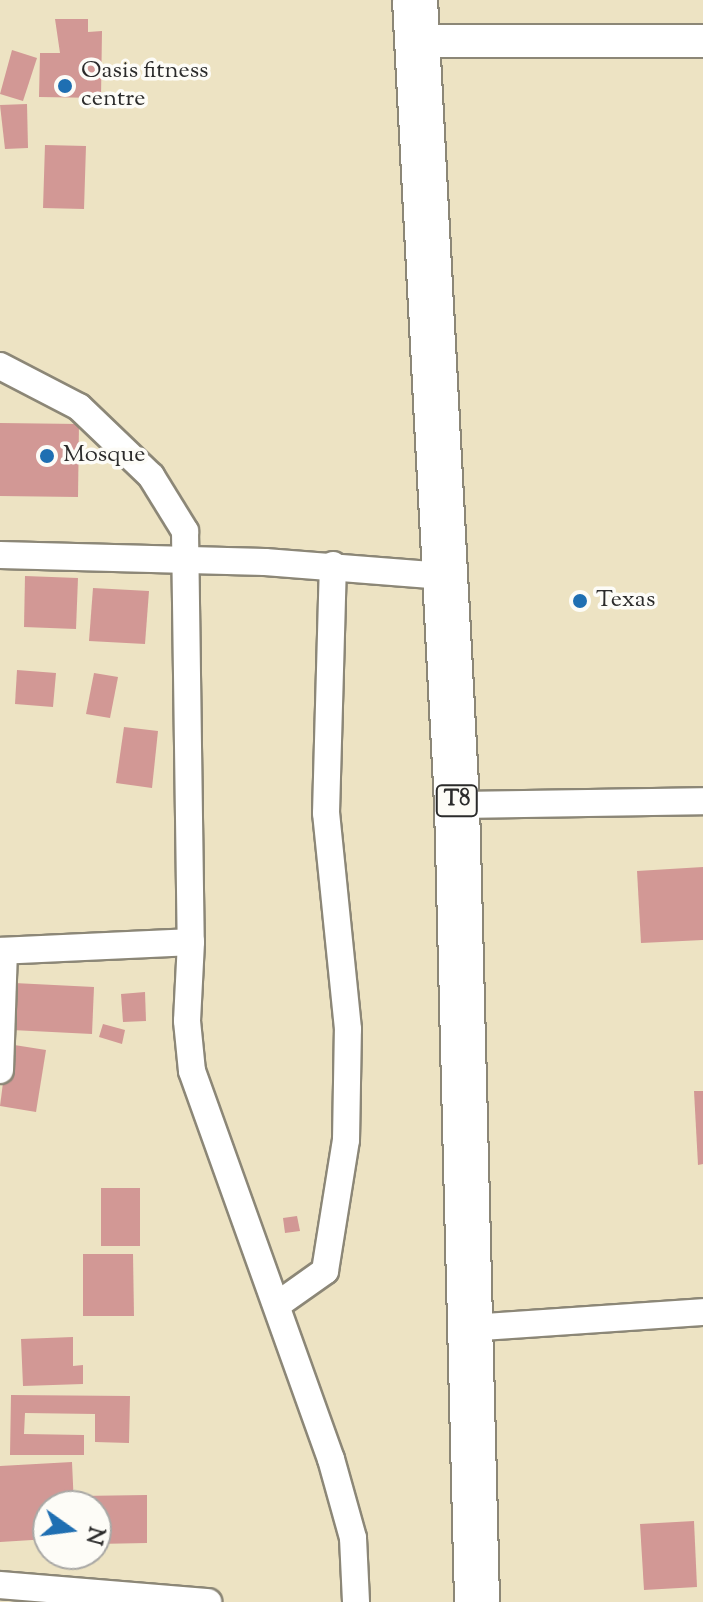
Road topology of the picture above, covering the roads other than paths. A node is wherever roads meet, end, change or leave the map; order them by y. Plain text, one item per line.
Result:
1 (416, 10) edge
2 (703, 41) edge
3 (0, 366) edge
4 (0, 555) edge
5 (189, 559) junction
6 (333, 565) junction
7 (443, 576) junction
8 (703, 801) edge
9 (457, 805) junction
10 (191, 942) junction
11 (2, 951) edge
12 (0, 1070) edge
13 (277, 1305) junction
14 (703, 1312) edge
15 (469, 1328) junction
16 (0, 1585) edge
17 (208, 1602) edge
18 (356, 1602) edge
19 (477, 1602) edge

1 - 2 street
1 - 7 highway, T8
3 - 5 street
4 - 5 street
5 - 6 street
5 - 10 street
6 - 7 street
6 - 13 street
7 - 9 highway, T8
8 - 9 street
9 - 15 highway, T8
10 - 11 street
10 - 13 street
11 - 12 street
13 - 18 street
14 - 15 street
15 - 19 highway, T8
16 - 17 street

